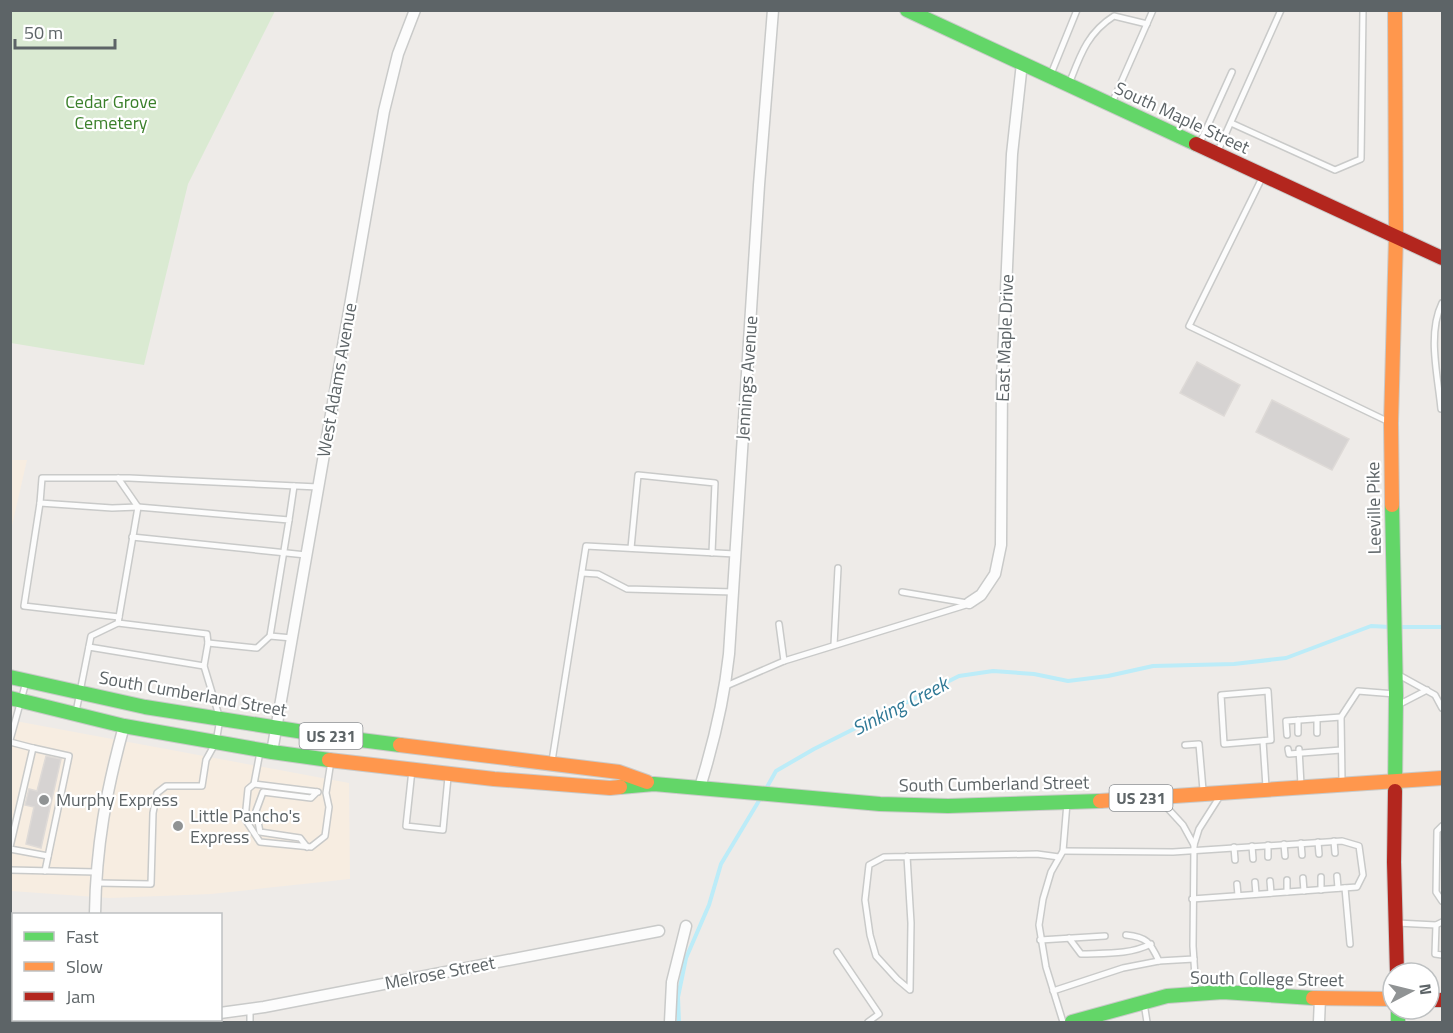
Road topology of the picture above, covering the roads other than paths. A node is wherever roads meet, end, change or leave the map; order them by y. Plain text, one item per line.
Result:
1 (415, 10) edge
2 (773, 10) edge
3 (907, 10) edge
4 (1077, 10) edge
5 (1153, 10) edge
6 (1281, 10) edge
7 (1363, 10) edge
8 (1395, 10) edge
9 (924, 14) edge
10 (1147, 24) junction
11 (1022, 63) junction
12 (1232, 72) dead end
13 (1050, 76) junction
14 (1069, 84) junction
15 (1111, 105) junction
16 (1231, 123) junction
17 (1199, 147) junction
18 (1216, 155) junction
19 (1263, 176) junction
20 (1396, 236) junction
21 (1443, 258) edge
22 (1443, 303) edge
23 (1441, 409) dead end
24 (1391, 423) junction
25 (118, 478) junction
26 (294, 486) junction
27 (318, 487) junction
28 (40, 503) junction
29 (138, 507) junction
30 (290, 520) junction
31 (132, 537) junction
32 (631, 548) junction
33 (284, 552) junction
34 (712, 553) junction
35 (735, 554) junction
36 (306, 555) junction
37 (838, 568) dead end
38 (582, 573) junction
39 (733, 592) junction
40 (902, 592) dead end
41 (969, 603) junction
42 (118, 620) junction
43 (779, 624) dead end
44 (270, 636) junction
45 (292, 638) junction
46 (208, 643) junction
47 (834, 645) junction
48 (89, 647) junction
49 (784, 661) junction
50 (204, 666) junction
51 (1396, 673) junction
52 (10, 677) edge
53 (27, 681) junction
54 (726, 686) junction
55 (1427, 690) junction
56 (80, 693) junction
57 (16, 699) edge
58 (1396, 700) junction
59 (1443, 708) edge
60 (75, 714) junction
61 (1341, 717) junction
62 (220, 719) junction
63 (1317, 719) junction
64 (1298, 720) junction
65 (124, 726) junction
66 (276, 728) junction
67 (1298, 734) dead end
68 (1317, 734) dead end
69 (1287, 735) dead end
70 (10, 741) edge
71 (1263, 741) junction
72 (216, 742) junction
73 (1185, 745) dead end
74 (33, 748) junction
75 (1288, 749) dead end
76 (1341, 750) junction
77 (266, 751) junction
78 (1299, 751) junction
79 (331, 760) junction
80 (551, 764) junction
81 (412, 769) junction
82 (448, 773) junction
83 (1443, 778) edge
84 (1395, 780) junction
85 (254, 784) junction
86 (654, 784) junction
87 (1342, 784) junction
88 (700, 786) junction
89 (1302, 786) junction
90 (1266, 789) junction
91 (316, 792) junction
92 (1222, 792) junction
93 (326, 793) junction
94 (1203, 793) junction
95 (1156, 796) junction
96 (1067, 802) junction
97 (1443, 826) edge
98 (1334, 841) junction
99 (1318, 842) junction
100 (1301, 843) junction
101 (1284, 844) junction
102 (1268, 845) junction
103 (1252, 846) junction
104 (307, 847) junction
105 (10, 848) edge
106 (1194, 848) junction
107 (1234, 848) junction
108 (1063, 851) junction
109 (1335, 853) dead end
110 (1319, 854) dead end
111 (1302, 855) dead end
112 (48, 856) junction
113 (907, 856) junction
114 (1285, 856) dead end
115 (1059, 857) junction
116 (1268, 857) dead end
117 (1253, 859) dead end
118 (1235, 860) dead end
119 (10, 870) edge
120 (45, 871) junction
121 (1337, 876) dead end
122 (1321, 877) dead end
123 (96, 878) junction
124 (1303, 878) dead end
125 (1287, 880) dead end
126 (1270, 881) dead end
127 (1255, 882) dead end
128 (1237, 884) dead end
129 (1341, 888) junction
130 (1321, 890) junction
131 (1304, 891) junction
132 (1287, 892) junction
133 (1271, 893) junction
134 (1256, 894) junction
135 (1238, 896) junction
136 (1192, 899) junction
137 (1443, 901) edge
138 (94, 913) edge
139 (1396, 923) junction
140 (1439, 923) edge
141 (686, 926) dead end
142 (659, 931) dead end
143 (1126, 935) dead end
144 (1105, 936) dead end
145 (1069, 938) junction
146 (1040, 940) junction
147 (1151, 944) junction
148 (1350, 944) dead end
149 (837, 952) dead end
150 (1443, 955) edge
151 (1194, 959) junction
152 (1159, 961) junction
153 (1397, 961) edge
154 (1053, 991) junction
155 (1196, 994) junction
156 (1320, 998) junction
157 (1381, 999) edge
158 (1144, 1002) junction
159 (250, 1009) junction
160 (222, 1013) edge
161 (250, 1023) edge
162 (670, 1023) edge
163 (868, 1023) edge
164 (1063, 1023) edge
165 (1072, 1023) edge
166 (1147, 1023) edge
167 (1319, 1023) edge

1 - 27 street, West Adams Avenue
2 - 35 street, Jennings Avenue
3 - 9 main road, South Maple Street
4 - 13 lane
5 - 10 lane
6 - 16 lane
7 - 16 lane
8 - 20 main road, Leeville Pike
9 - 11 main road, South Maple Street
10 - 14 lane
10 - 15 lane
11 - 13 main road, South Maple Street
11 - 41 street, East Maple Drive
12 - 17 lane
13 - 14 main road, South Maple Street
14 - 15 main road, South Maple Street
15 - 17 main road, South Maple Street
16 - 18 lane
17 - 18 main road, South Maple Street
18 - 19 main road, South Maple Street
19 - 20 main road, South Maple Street
19 - 24 lane
20 - 21 main road, South Maple Street
20 - 24 main road, Leeville Pike
22 - 23 lane
24 - 51 main road, Leeville Pike
25 - 26 lane
25 - 28 lane
25 - 29 lane
26 - 27 lane
26 - 30 lane
27 - 36 street, West Adams Avenue
28 - 29 lane
28 - 42 lane
29 - 30 lane
29 - 31 lane
30 - 33 lane
31 - 33 lane
31 - 42 lane
32 - 34 lane
32 - 34 lane
32 - 38 lane
33 - 36 lane
33 - 44 lane
34 - 35 lane
35 - 39 street, Jennings Avenue
36 - 45 street, West Adams Avenue
37 - 47 lane
38 - 39 lane
38 - 80 lane
39 - 54 street, Jennings Avenue
40 - 41 lane
41 - 47 lane
42 - 46 lane
42 - 48 lane
43 - 49 lane
44 - 45 lane
44 - 46 lane
45 - 66 street, West Adams Avenue
46 - 50 lane
47 - 49 lane
48 - 50 lane
48 - 56 lane
49 - 54 lane
50 - 62 lane
51 - 55 lane
51 - 58 main road, Leeville Pike
52 - 53 main road, South Cumberland Street / US 231
53 - 56 main road, South Cumberland Street / US 231
53 - 57 lane
54 - 88 street, Jennings Avenue
55 - 58 lane
55 - 59 lane
56 - 60 lane
56 - 62 main road, South Cumberland Street / US 231
57 - 60 main road, South Cumberland Street / US 231
57 - 70 lane
58 - 61 lane
58 - 84 main road, Leeville Pike
60 - 65 main road, South Cumberland Street / US 231
61 - 63 lane
61 - 76 lane
62 - 66 main road, South Cumberland Street / US 231
62 - 72 lane
63 - 64 lane
63 - 68 lane
64 - 67 lane
64 - 69 lane
65 - 72 main road, South Cumberland Street / US 231
65 - 123 street
66 - 77 street, West Adams Avenue
66 - 80 main road, South Cumberland Street / US 231
70 - 74 lane
71 - 71 lane
71 - 90 lane
72 - 77 main road, South Cumberland Street / US 231
72 - 123 lane
73 - 94 lane
74 - 105 lane
74 - 112 lane
75 - 78 lane
76 - 78 lane
76 - 87 lane
77 - 79 main road, South Cumberland Street / US 231
77 - 85 lane
78 - 89 lane
79 - 81 main road, South Cumberland Street / US 231
79 - 93 lane
80 - 86 main road, South Cumberland Street / US 231
81 - 82 main road, South Cumberland Street / US 231
81 - 82 lane
82 - 86 main road, South Cumberland Street / US 231
83 - 84 main road, South Cumberland Street / US 231
84 - 87 main road, South Cumberland Street / US 231
84 - 139 main road, Leeville Pike
85 - 91 lane
85 - 104 lane
86 - 88 main road, South Cumberland Street / US 231
87 - 89 main road, South Cumberland Street / US 231
88 - 96 main road, South Cumberland Street / US 231
89 - 90 main road, South Cumberland Street / US 231
90 - 92 main road, South Cumberland Street / US 231
91 - 93 lane
91 - 104 lane
92 - 94 main road, South Cumberland Street / US 231
92 - 106 lane
93 - 104 lane
94 - 95 main road, South Cumberland Street / US 231
95 - 96 main road, South Cumberland Street / US 231
95 - 106 lane
96 - 108 lane
97 - 137 lane
98 - 99 lane
98 - 109 lane
98 - 129 lane
99 - 100 lane
99 - 110 lane
100 - 101 lane
100 - 111 lane
101 - 102 lane
101 - 114 lane
102 - 103 lane
102 - 116 lane
103 - 107 lane
103 - 117 lane
105 - 112 lane
106 - 107 lane
106 - 108 lane
106 - 136 lane
107 - 118 lane
108 - 115 lane
112 - 120 lane
113 - 113 lane
113 - 115 lane
115 - 146 lane
119 - 120 lane
120 - 123 lane
121 - 129 lane
122 - 130 lane
123 - 138 street
124 - 131 lane
125 - 132 lane
126 - 133 lane
127 - 134 lane
128 - 135 lane
129 - 130 lane
129 - 148 lane
130 - 131 lane
131 - 132 lane
132 - 133 lane
133 - 134 lane
134 - 135 lane
135 - 136 lane
136 - 151 lane
139 - 140 lane
139 - 153 main road, Leeville Pike
140 - 150 lane
141 - 162 street
142 - 159 street, Melrose Street
143 - 147 lane
144 - 145 lane
145 - 146 lane
145 - 147 lane
146 - 154 lane
147 - 152 lane
149 - 163 lane
151 - 152 lane
151 - 155 lane
152 - 154 lane
154 - 164 lane
155 - 156 main road, South College Street
155 - 158 main road, South College Street
156 - 157 main road, South College Street
156 - 167 street
158 - 165 main road, South College Street
158 - 166 lane
159 - 160 street, Melrose Street
159 - 161 lane

